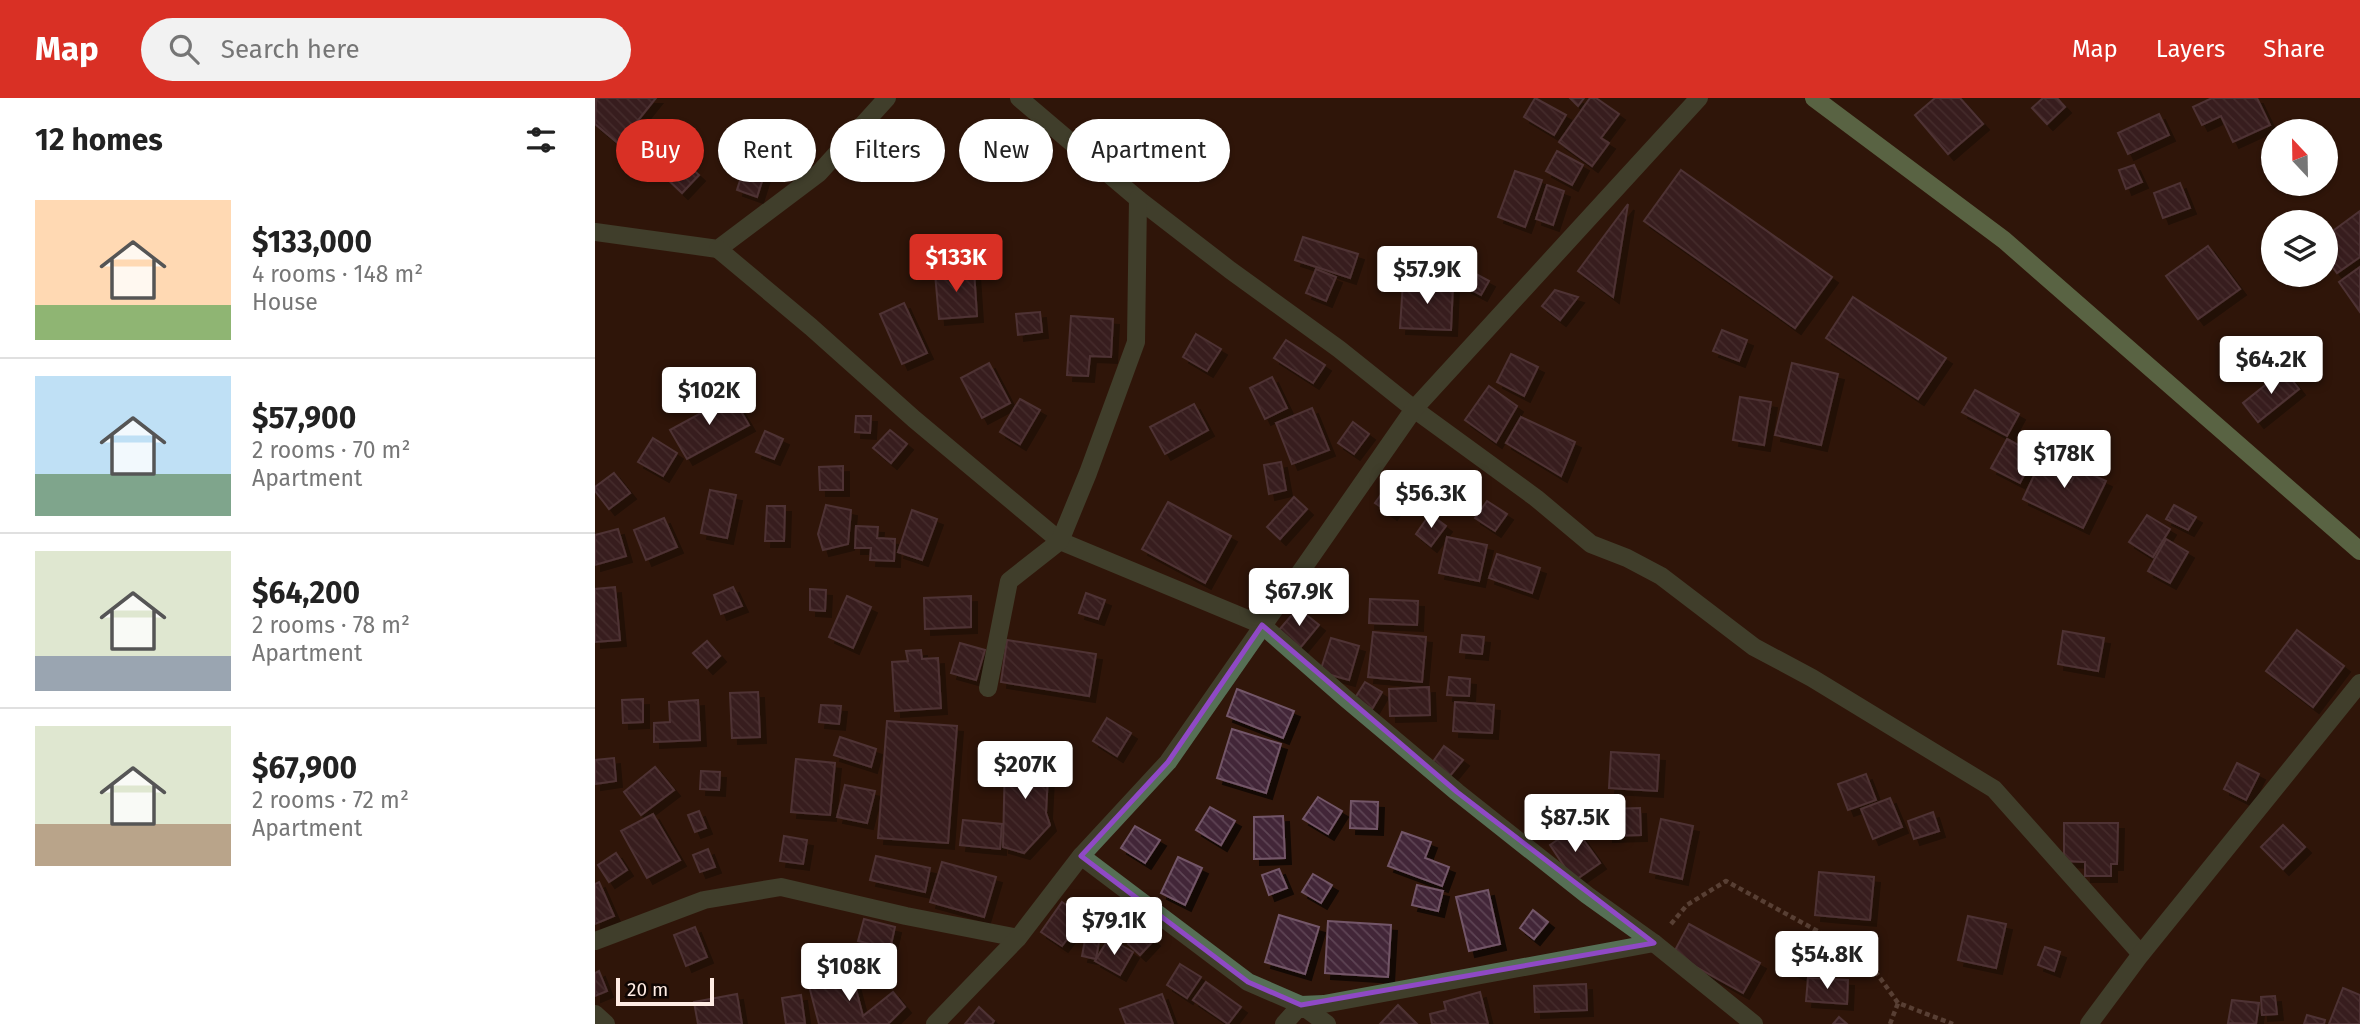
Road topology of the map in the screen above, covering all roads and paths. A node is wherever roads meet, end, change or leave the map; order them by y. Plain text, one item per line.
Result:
1 (887, 98) edge
2 (1019, 98) edge
3 (1699, 98) edge
4 (1814, 98) edge
5 (1138, 199) junction
6 (595, 232) edge
7 (718, 249) junction
8 (1414, 409) junction
9 (1060, 541) junction
10 (2360, 551) edge
11 (1262, 625) junction
12 (2360, 683) edge
13 (988, 688) dead end
14 (1081, 856) junction
15 (1018, 938) junction
16 (595, 940) edge
17 (1654, 943) junction
18 (2141, 954) junction
19 (1898, 1003) junction
20 (1301, 1005) junction
21 (595, 1014) edge
22 (606, 1024) edge
23 (935, 1024) edge
24 (1284, 1024) edge
25 (1327, 1024) edge
26 (1754, 1024) edge
27 (1891, 1024) edge
28 (1953, 1024) edge
29 (2089, 1024) edge

1 - 7 street
2 - 5 street
3 - 8 street
4 - 10 main road
5 - 8 street
5 - 9 street
6 - 7 street
7 - 9 street
8 - 11 street
8 - 18 street
9 - 11 street
9 - 13 street
11 - 14 street
11 - 17 street
12 - 18 street
14 - 15 street
14 - 20 street
15 - 16 street
15 - 23 street
17 - 19 path
17 - 20 street
17 - 26 street
18 - 29 street
19 - 27 path
19 - 28 path
20 - 24 street
20 - 25 street
21 - 22 street

